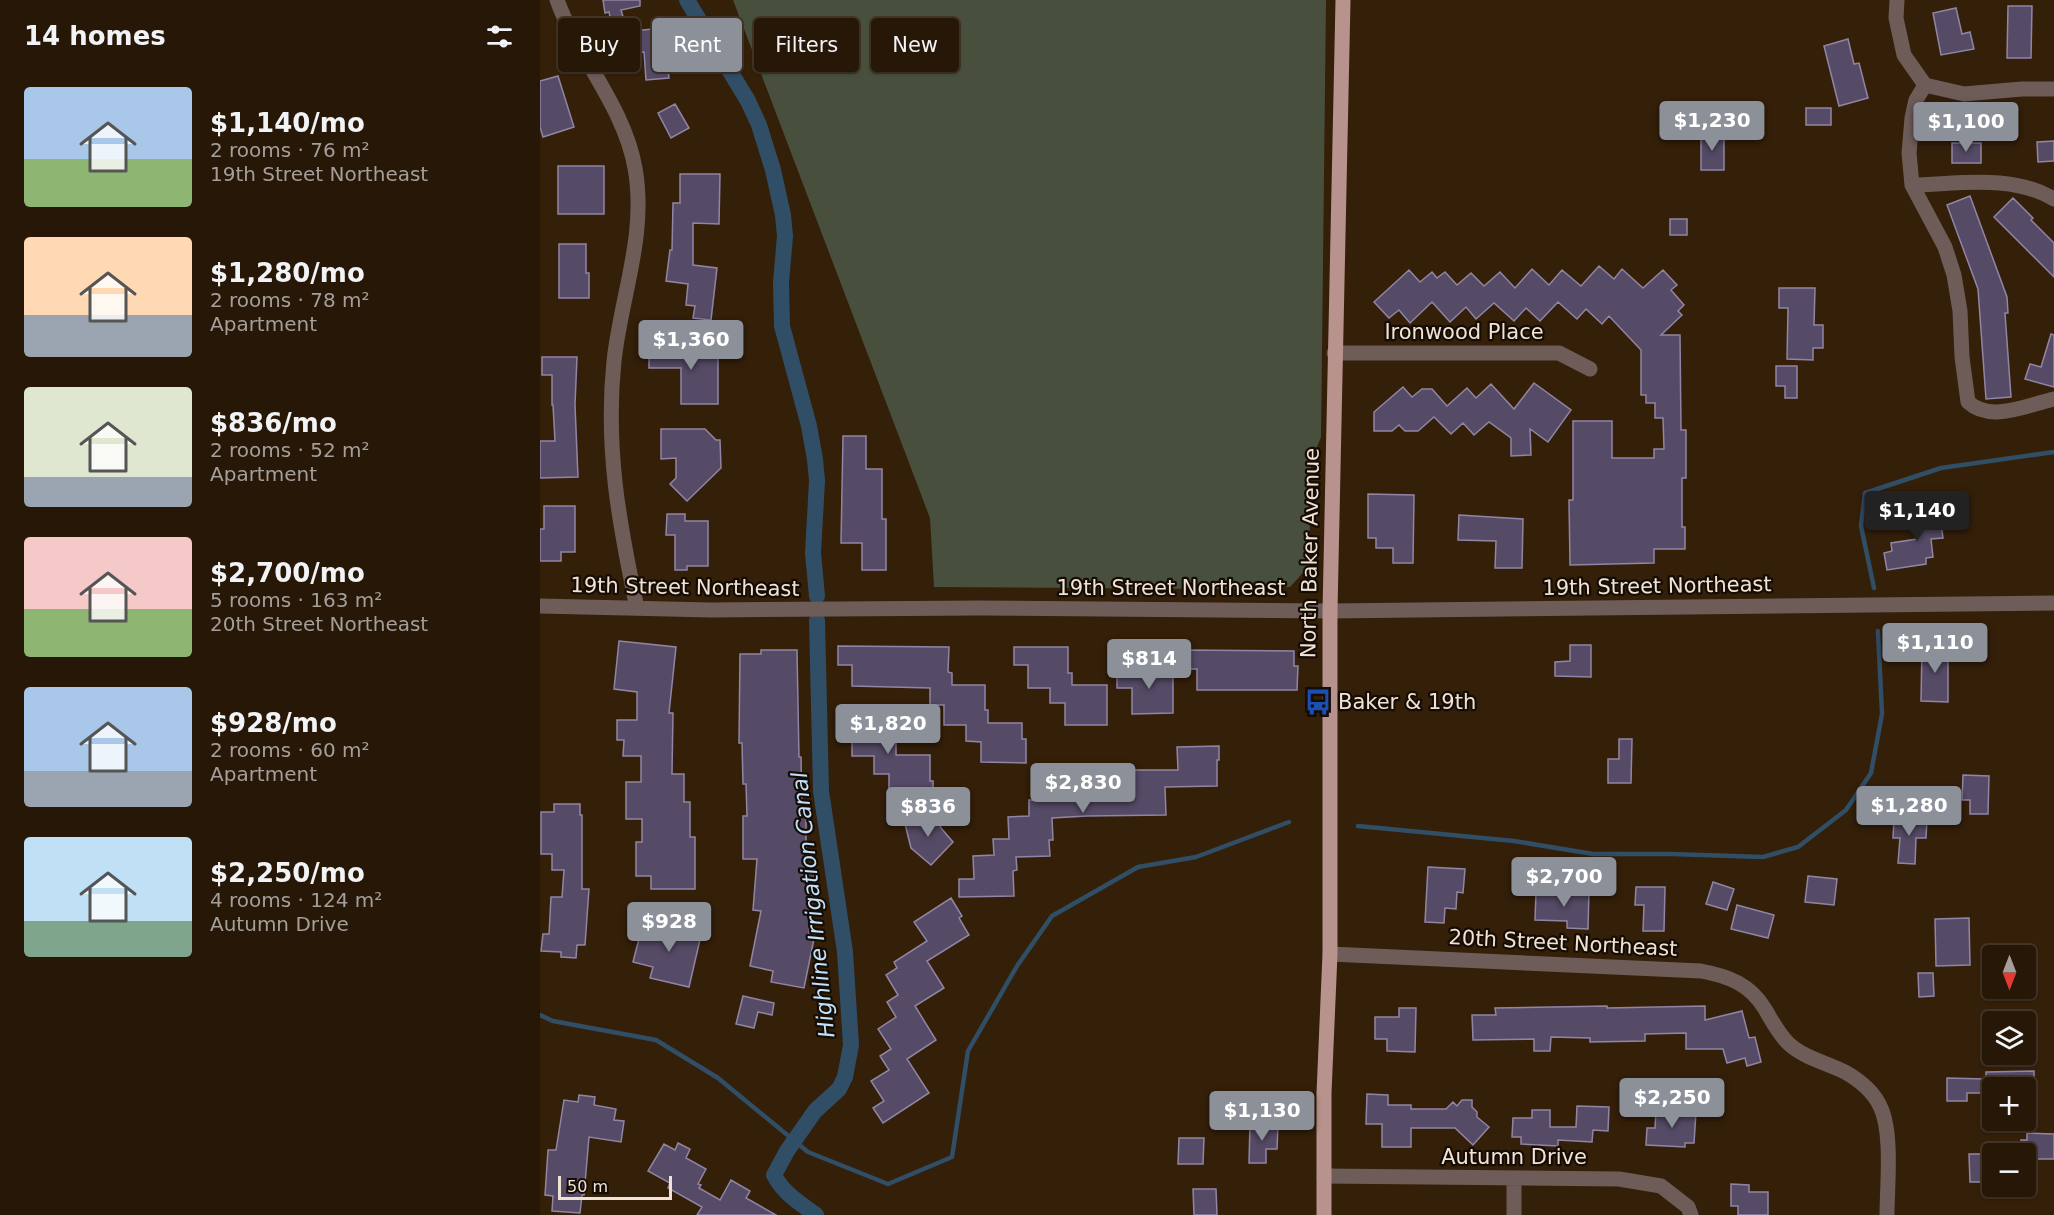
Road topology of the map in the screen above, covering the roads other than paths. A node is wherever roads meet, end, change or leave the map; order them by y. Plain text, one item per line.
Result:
1 (557, 0) edge
2 (1343, 0) edge
3 (1897, 0) edge
4 (1925, 85) junction
5 (2054, 89) edge
6 (1912, 184) junction
7 (2054, 199) edge
8 (1334, 353) junction
9 (1590, 369) dead end
10 (2054, 399) edge
11 (2054, 603) edge
12 (540, 606) edge
13 (637, 608) junction
14 (1330, 610) junction
15 (1330, 954) junction
16 (1324, 1176) junction
17 (1514, 1178) junction
18 (1324, 1215) edge
19 (1514, 1215) edge
20 (1690, 1215) edge
21 (1887, 1215) edge

1 - 13 street
2 - 8 main road, North Baker Avenue
3 - 4 street
4 - 5 street
4 - 6 street
6 - 7 street
6 - 10 street
8 - 9 street, Ironwood Place
8 - 14 main road, North Baker Avenue
11 - 14 street, 19th Street Northeast
12 - 13 street, 19th Street Northeast
13 - 14 street, 19th Street Northeast
14 - 15 main road, North Baker Avenue
15 - 16 main road, North Baker Avenue
15 - 21 street, 20th Street Northeast
16 - 17 street, Autumn Drive
16 - 18 main road, North Baker Avenue
17 - 19 street
17 - 20 street, Autumn Drive

